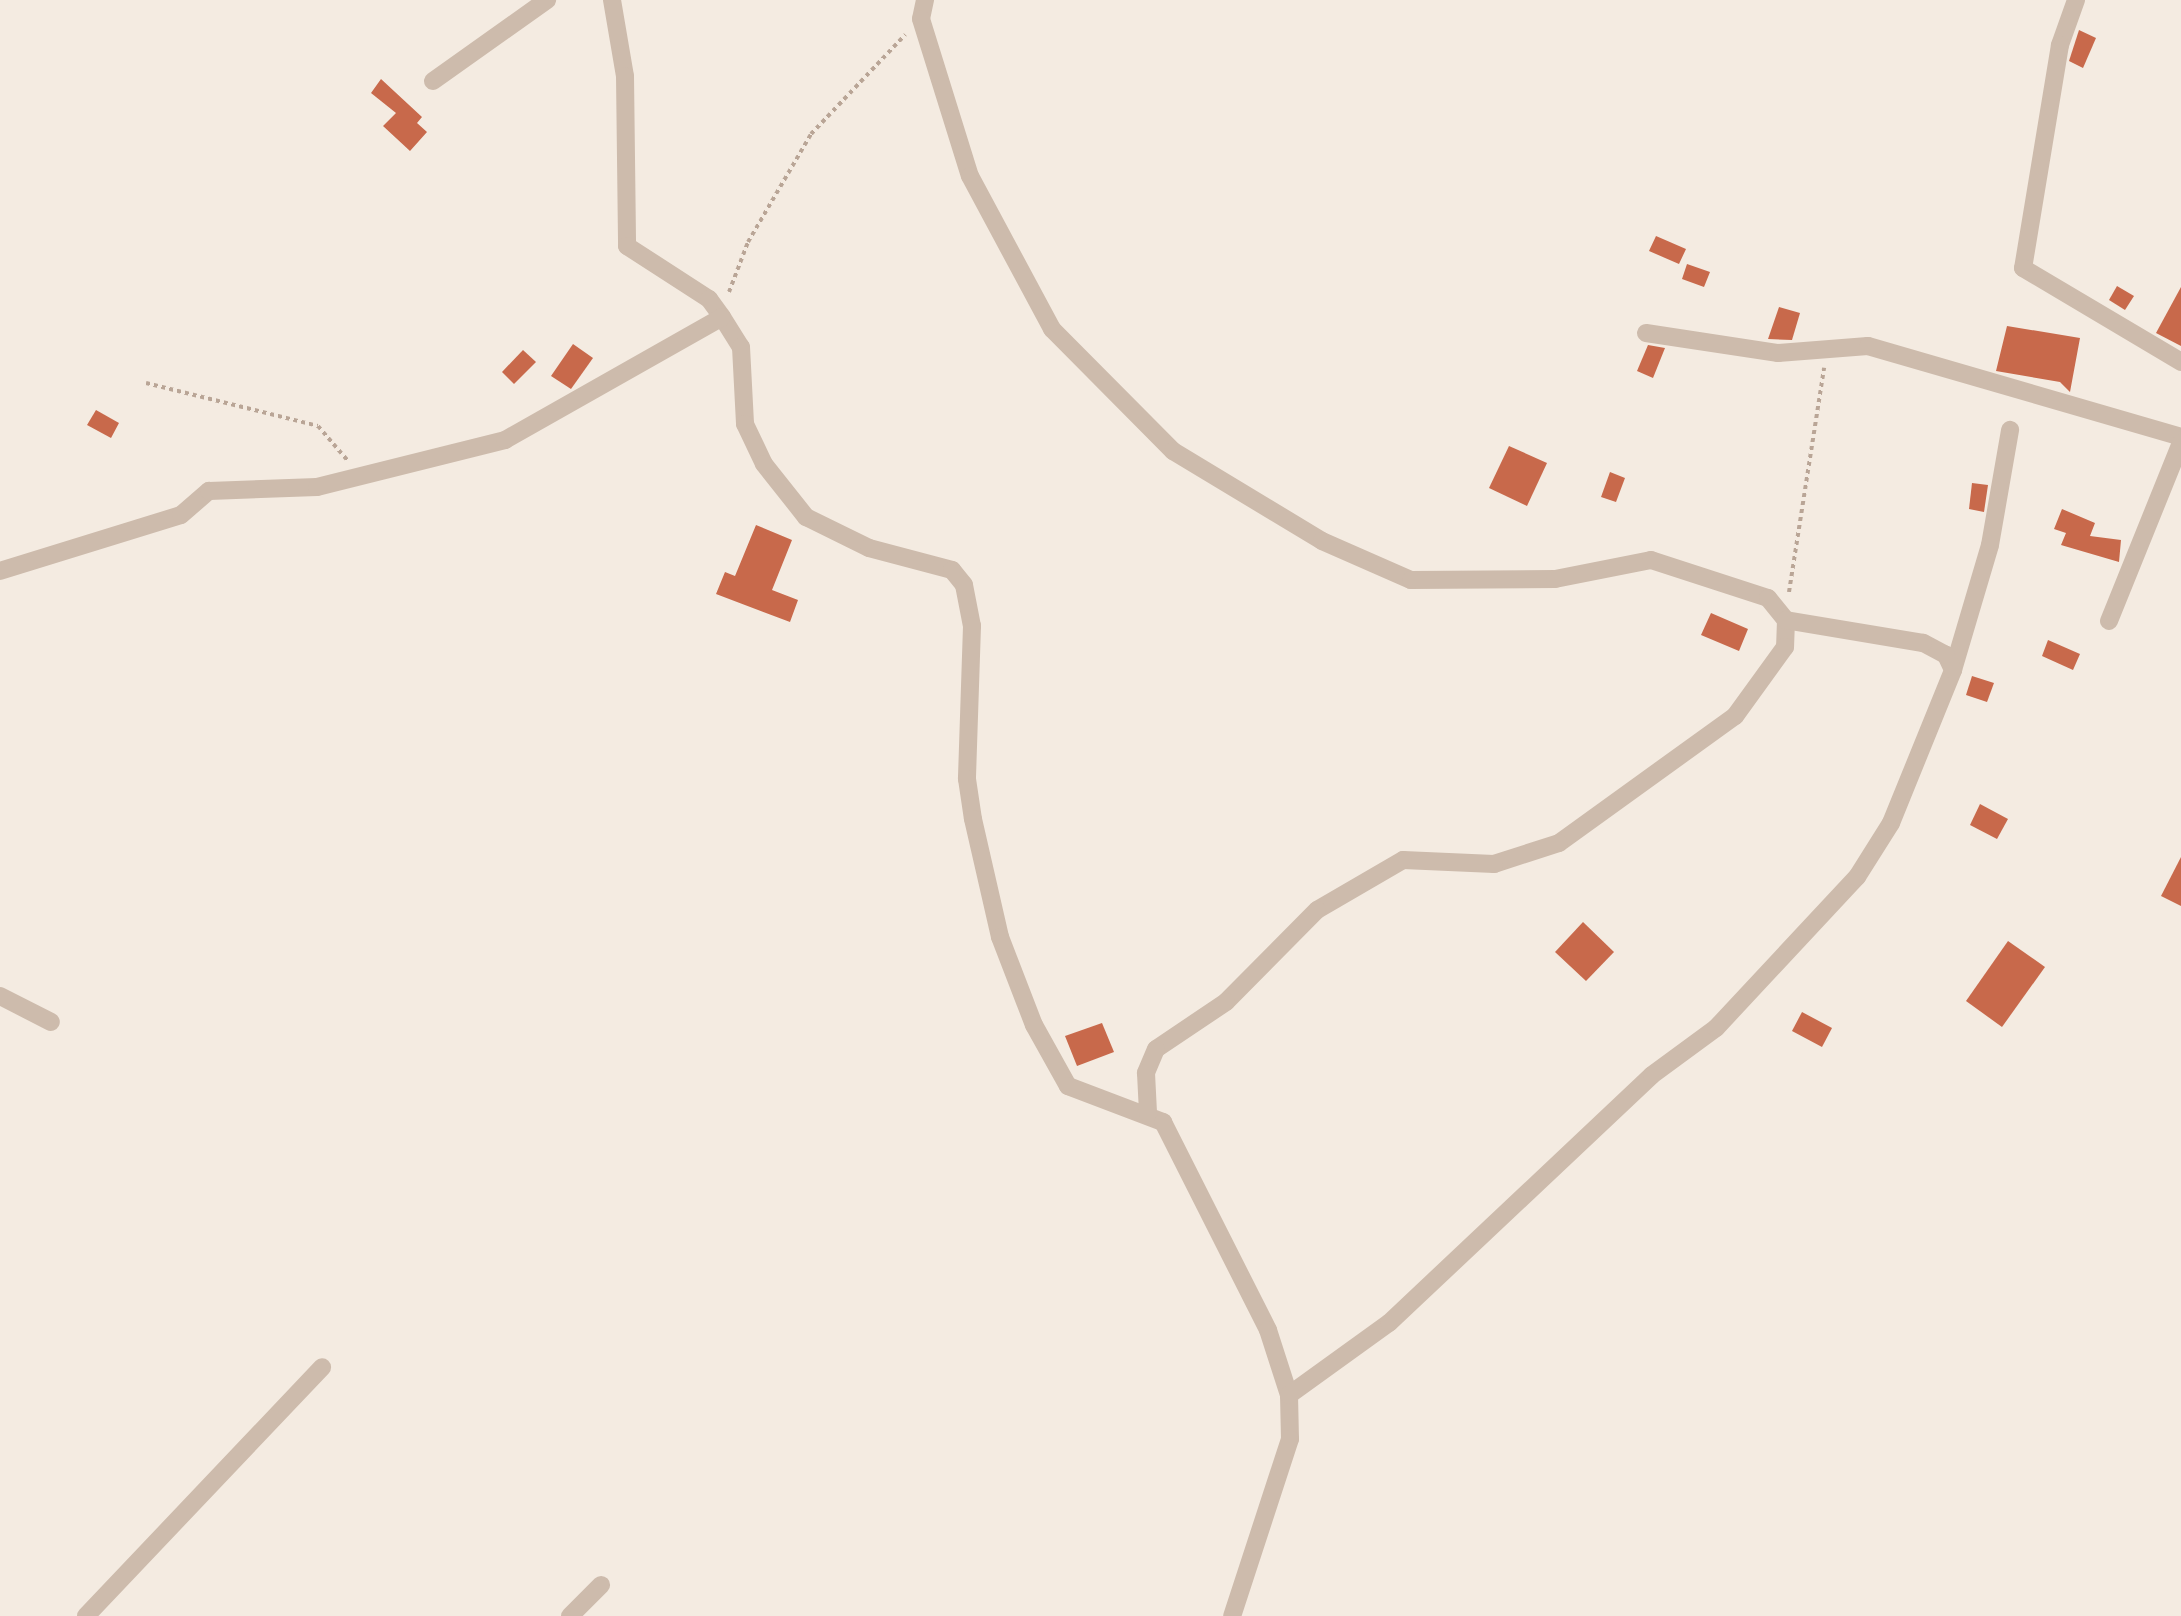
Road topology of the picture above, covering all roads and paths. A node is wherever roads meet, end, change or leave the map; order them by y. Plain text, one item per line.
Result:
1 (547, 0) edge
2 (612, 0) edge
3 (925, 0) edge
4 (2076, 0) edge
5 (921, 19) junction
6 (433, 81) dead end
7 (722, 317) junction
8 (1646, 333) dead end
9 (1832, 347) junction
10 (2181, 362) edge
11 (146, 383) dead end
12 (2010, 430) dead end
13 (2181, 440) edge
14 (355, 473) junction
15 (0, 571) edge
16 (1786, 620) junction
17 (2109, 621) dead end
18 (1953, 670) junction
19 (0, 996) edge
20 (51, 1022) dead end
21 (1148, 1113) junction
22 (322, 1367) dead end
23 (1289, 1395) junction
24 (601, 1585) dead end
25 (86, 1616) edge
26 (570, 1616) edge
27 (1232, 1616) edge

1 - 6 street
2 - 7 street
3 - 5 street
4 - 10 street
5 - 7 path
5 - 16 street
7 - 14 street
7 - 21 street
8 - 9 street
9 - 13 street
9 - 16 path
11 - 14 path
12 - 18 street
13 - 17 street
14 - 15 street
16 - 18 street
16 - 21 street
18 - 23 street
19 - 20 street
21 - 23 street
22 - 25 street
23 - 27 street
24 - 26 street

